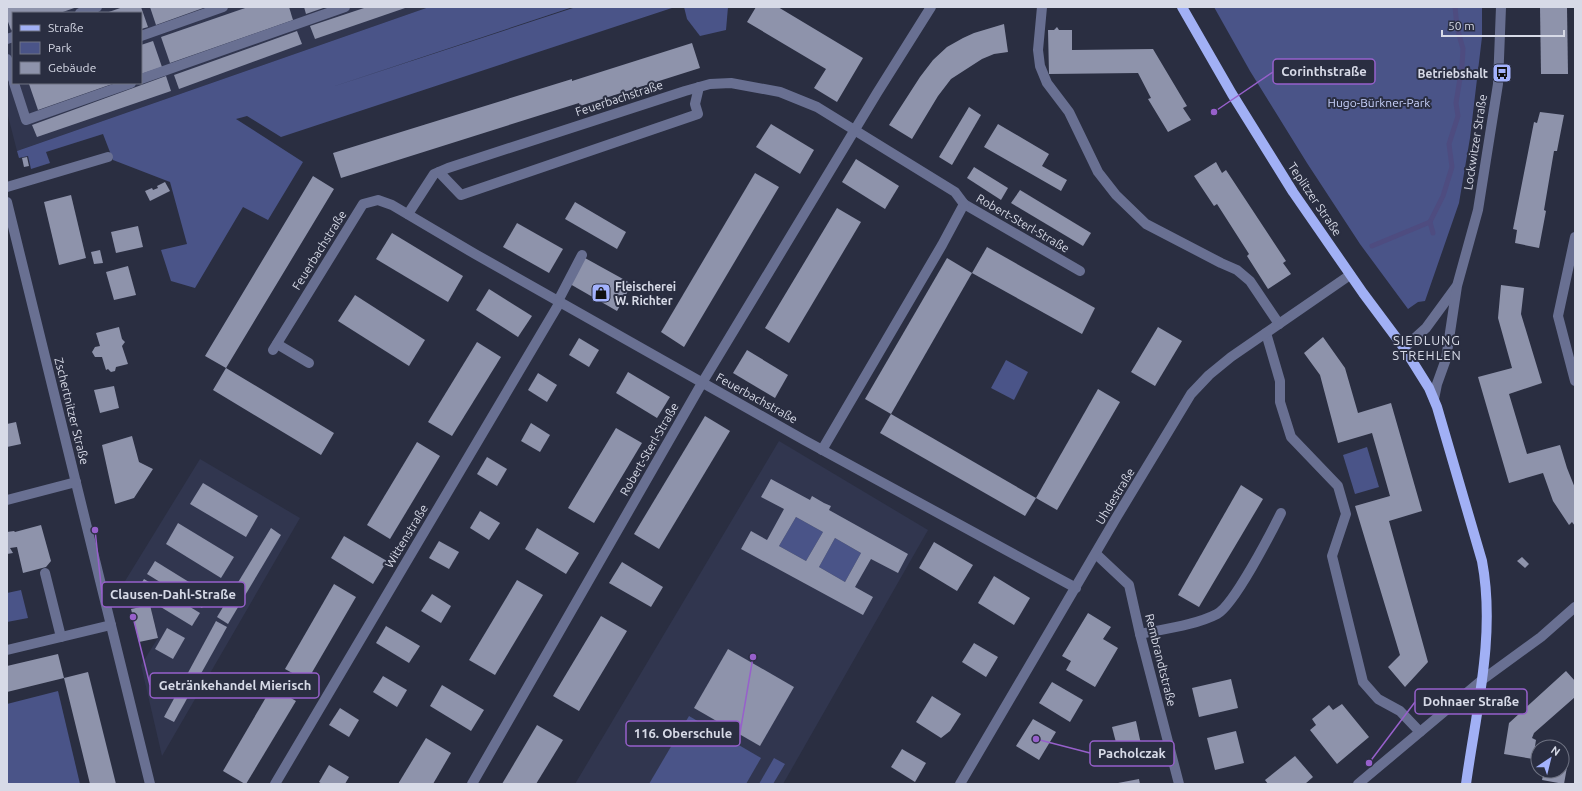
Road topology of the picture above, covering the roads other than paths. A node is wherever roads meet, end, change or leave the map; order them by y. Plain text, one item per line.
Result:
1 (97, 7) edge
2 (223, 7) edge
3 (345, 7) edge
4 (931, 7) edge
5 (1042, 7) edge
6 (1182, 7) edge
7 (1501, 7) edge
8 (83, 12) edge
9 (142, 36) edge
10 (7, 59) edge
11 (12, 76) edge
12 (142, 79) edge
13 (14, 84) edge
14 (128, 84) edge
15 (699, 87) junction
16 (855, 131) junction
17 (108, 156) dead end
18 (439, 172) junction
19 (7, 187) edge
20 (7, 202) edge
21 (964, 204) junction
22 (408, 214) junction
23 (1575, 237) edge
24 (582, 254) dead end
25 (1080, 271) dead end
26 (1350, 275) junction
27 (1457, 286) junction
28 (559, 301) junction
29 (1279, 324) junction
30 (1266, 333) junction
31 (1404, 348) junction
32 (309, 363) dead end
33 (1575, 381) edge
34 (702, 383) junction
35 (1434, 399) junction
36 (822, 450) junction
37 (76, 482) junction
38 (7, 500) edge
39 (1281, 513) dead end
40 (1096, 554) junction
41 (45, 573) dead end
42 (1076, 588) junction
43 (1575, 608) edge
44 (111, 625) junction
45 (1140, 634) junction
46 (61, 637) junction
47 (7, 650) edge
48 (1482, 680) junction
49 (1420, 732) junction
50 (150, 784) edge
51 (275, 784) edge
52 (472, 784) edge
53 (960, 784) edge
54 (1179, 784) edge
55 (1358, 784) edge
56 (1466, 784) edge

1 - 8 street
2 - 9 street
3 - 12 street
4 - 16 street, Robert-Sterl-Straße
5 - 29 street
6 - 26 main road, Teplitzer Straße
7 - 27 street, Lockwitzer Straße
10 - 11 street
13 - 14 street
15 - 16 street, Feuerbachstraße
15 - 18 street, Feuerbachstraße
15 - 18 street
16 - 21 street, Robert-Sterl-Straße
16 - 34 street, Robert-Sterl-Straße
17 - 19 street
18 - 22 street, Feuerbachstraße
20 - 37 street, Zschertnitzer Straße
21 - 25 street, Robert-Sterl-Straße
21 - 36 street
22 - 28 street, Feuerbachstraße
22 - 32 street, Feuerbachstraße
23 - 33 street
24 - 28 street, Wittenstraße
26 - 29 street, Uhdestraße
26 - 31 main road, Teplitzer Straße
27 - 31 street
27 - 35 street
28 - 34 street, Feuerbachstraße
28 - 51 street, Wittenstraße
29 - 30 street, Uhdestraße
30 - 40 street, Uhdestraße
30 - 49 street
31 - 35 main road, Teplitzer Straße
34 - 36 street, Feuerbachstraße
34 - 52 street, Robert-Sterl-Straße
35 - 48 main road, Teplitzer Straße
36 - 42 street, Feuerbachstraße
37 - 38 street
37 - 44 street, Zschertnitzer Straße
39 - 45 street
40 - 42 street, Uhdestraße
40 - 45 street, Rembrandtstraße
41 - 46 street
42 - 53 street, Uhdestraße
43 - 48 street
44 - 46 street
44 - 50 street, Zschertnitzer Straße
45 - 54 street, Rembrandtstraße
46 - 47 street
48 - 49 street
48 - 56 main road, Teplitzer Straße
49 - 55 street

